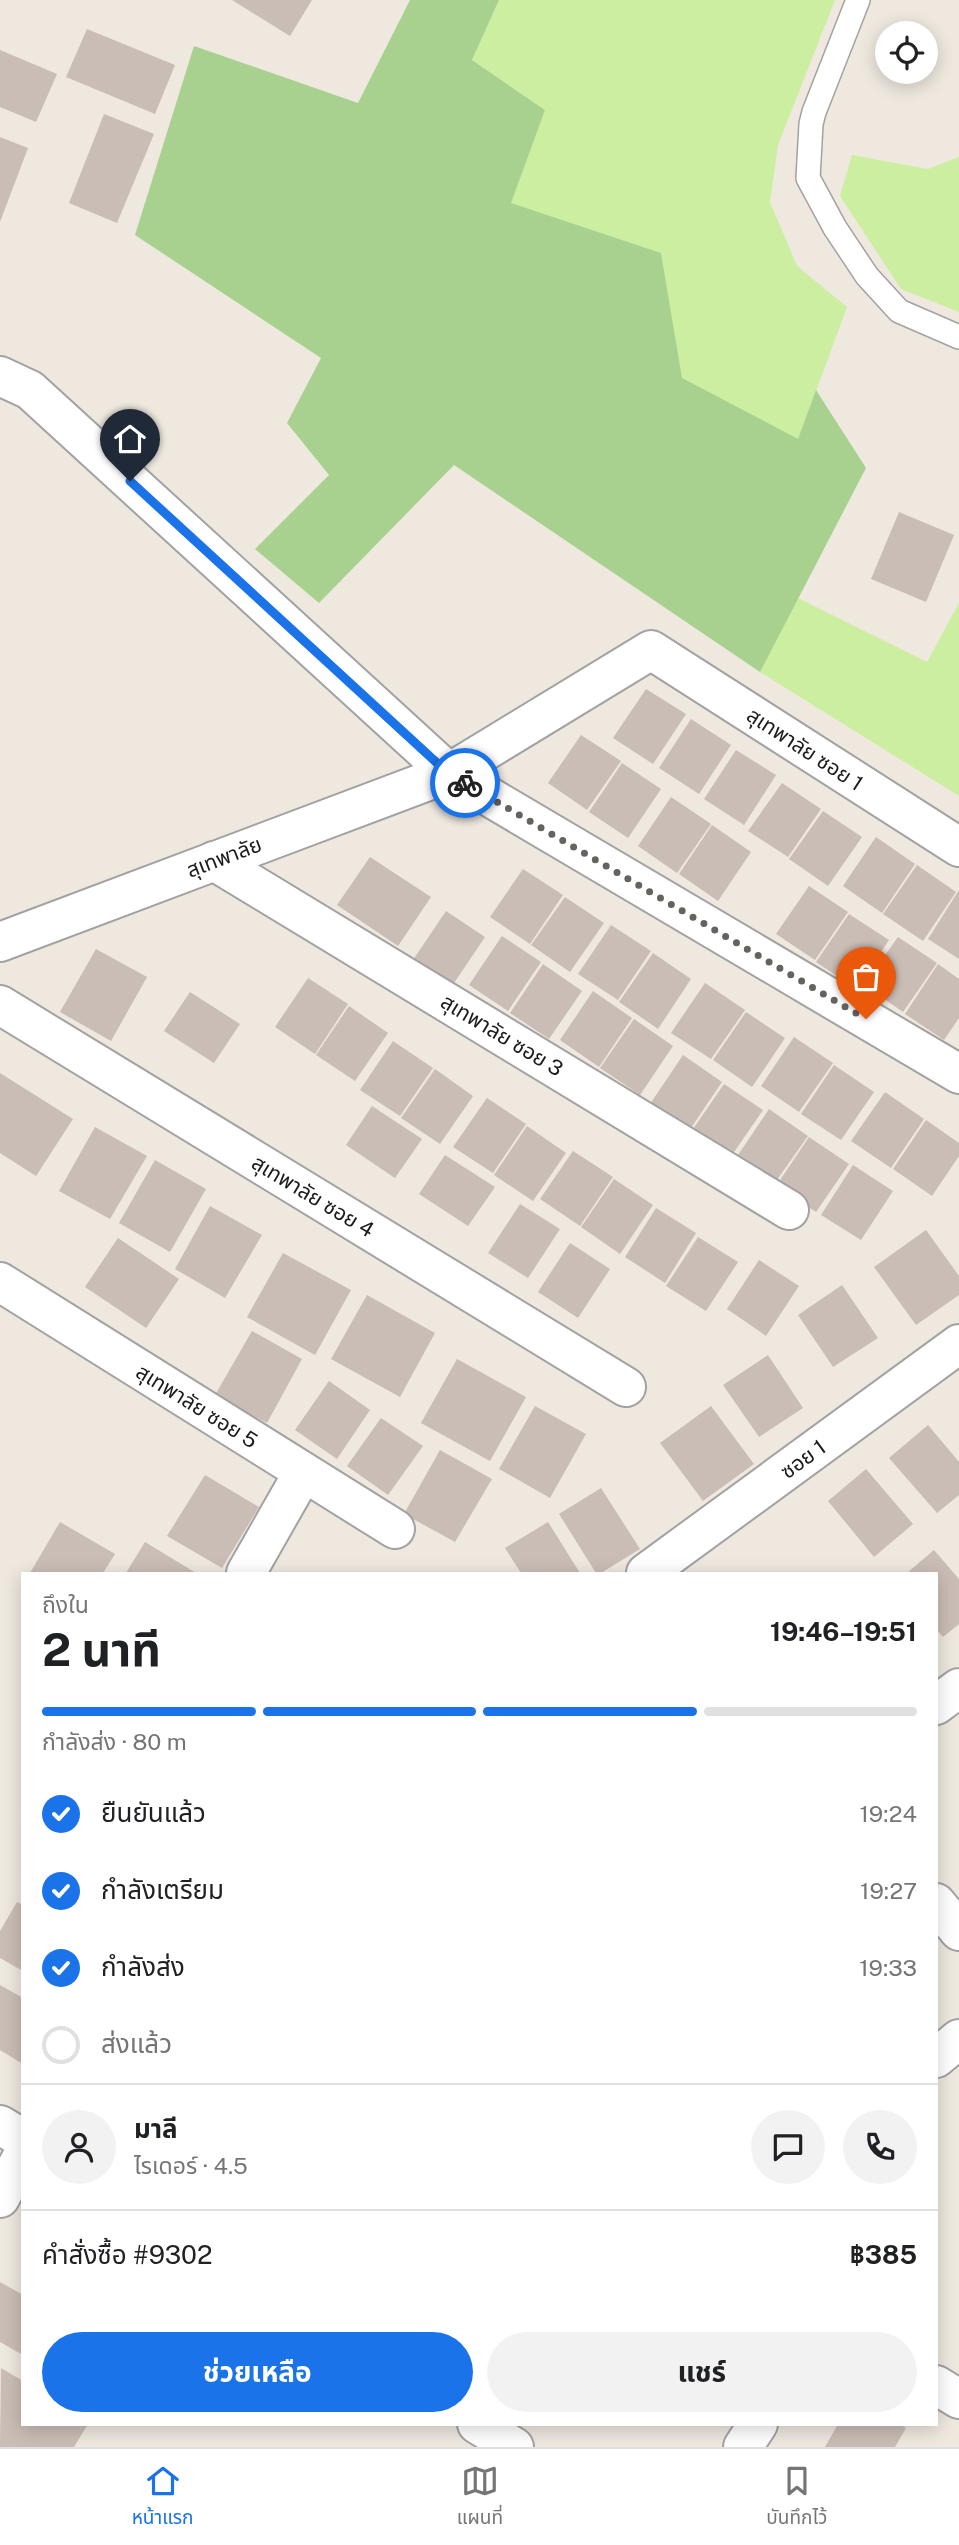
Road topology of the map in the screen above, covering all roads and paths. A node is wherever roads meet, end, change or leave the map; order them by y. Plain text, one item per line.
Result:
1 (858, 0) edge
2 (959, 337) edge
3 (0, 376) edge
4 (651, 650) joint
5 (449, 774) junction
6 (959, 847) edge
7 (214, 861) junction
8 (0, 942) edge
9 (0, 1004) edge
10 (959, 1074) edge
11 (789, 1210) dead end
12 (0, 1282) edge
13 (959, 1345) edge
14 (626, 1387) dead end
15 (303, 1473) junction
16 (395, 1529) dead end
17 (658, 1570) edge
18 (247, 1572) edge
19 (959, 1688) edge
20 (938, 1704) edge
21 (938, 1905) edge
22 (959, 1931) edge
23 (959, 2039) edge
24 (938, 2056) edge
25 (0, 2125) edge
26 (21, 2138) edge
27 (21, 2159) edge
28 (0, 2198) edge
29 (938, 2386) edge
30 (959, 2399) edge
31 (480, 2426) edge
32 (757, 2426) edge
33 (514, 2447) edge
34 (743, 2447) edge

1 - 2 lane
3 - 5 street
4 - 5 street, สุเทพาลัย
4 - 6 street, สุเทพาลัย ซอย 1
5 - 7 street, สุเทพาลัย
5 - 10 street
7 - 8 street, สุเทพาลัย
7 - 11 street, สุเทพาลัย ซอย 3
9 - 14 street, สุเทพาลัย ซอย 4
12 - 15 street, สุเทพาลัย ซอย 5
13 - 17 street, ซอย 1
15 - 16 street, สุเทพาลัย ซอย 5
15 - 18 street
19 - 20 street
21 - 22 street
23 - 24 street
25 - 26 street
27 - 28 street
29 - 30 street
31 - 33 street
32 - 34 street

